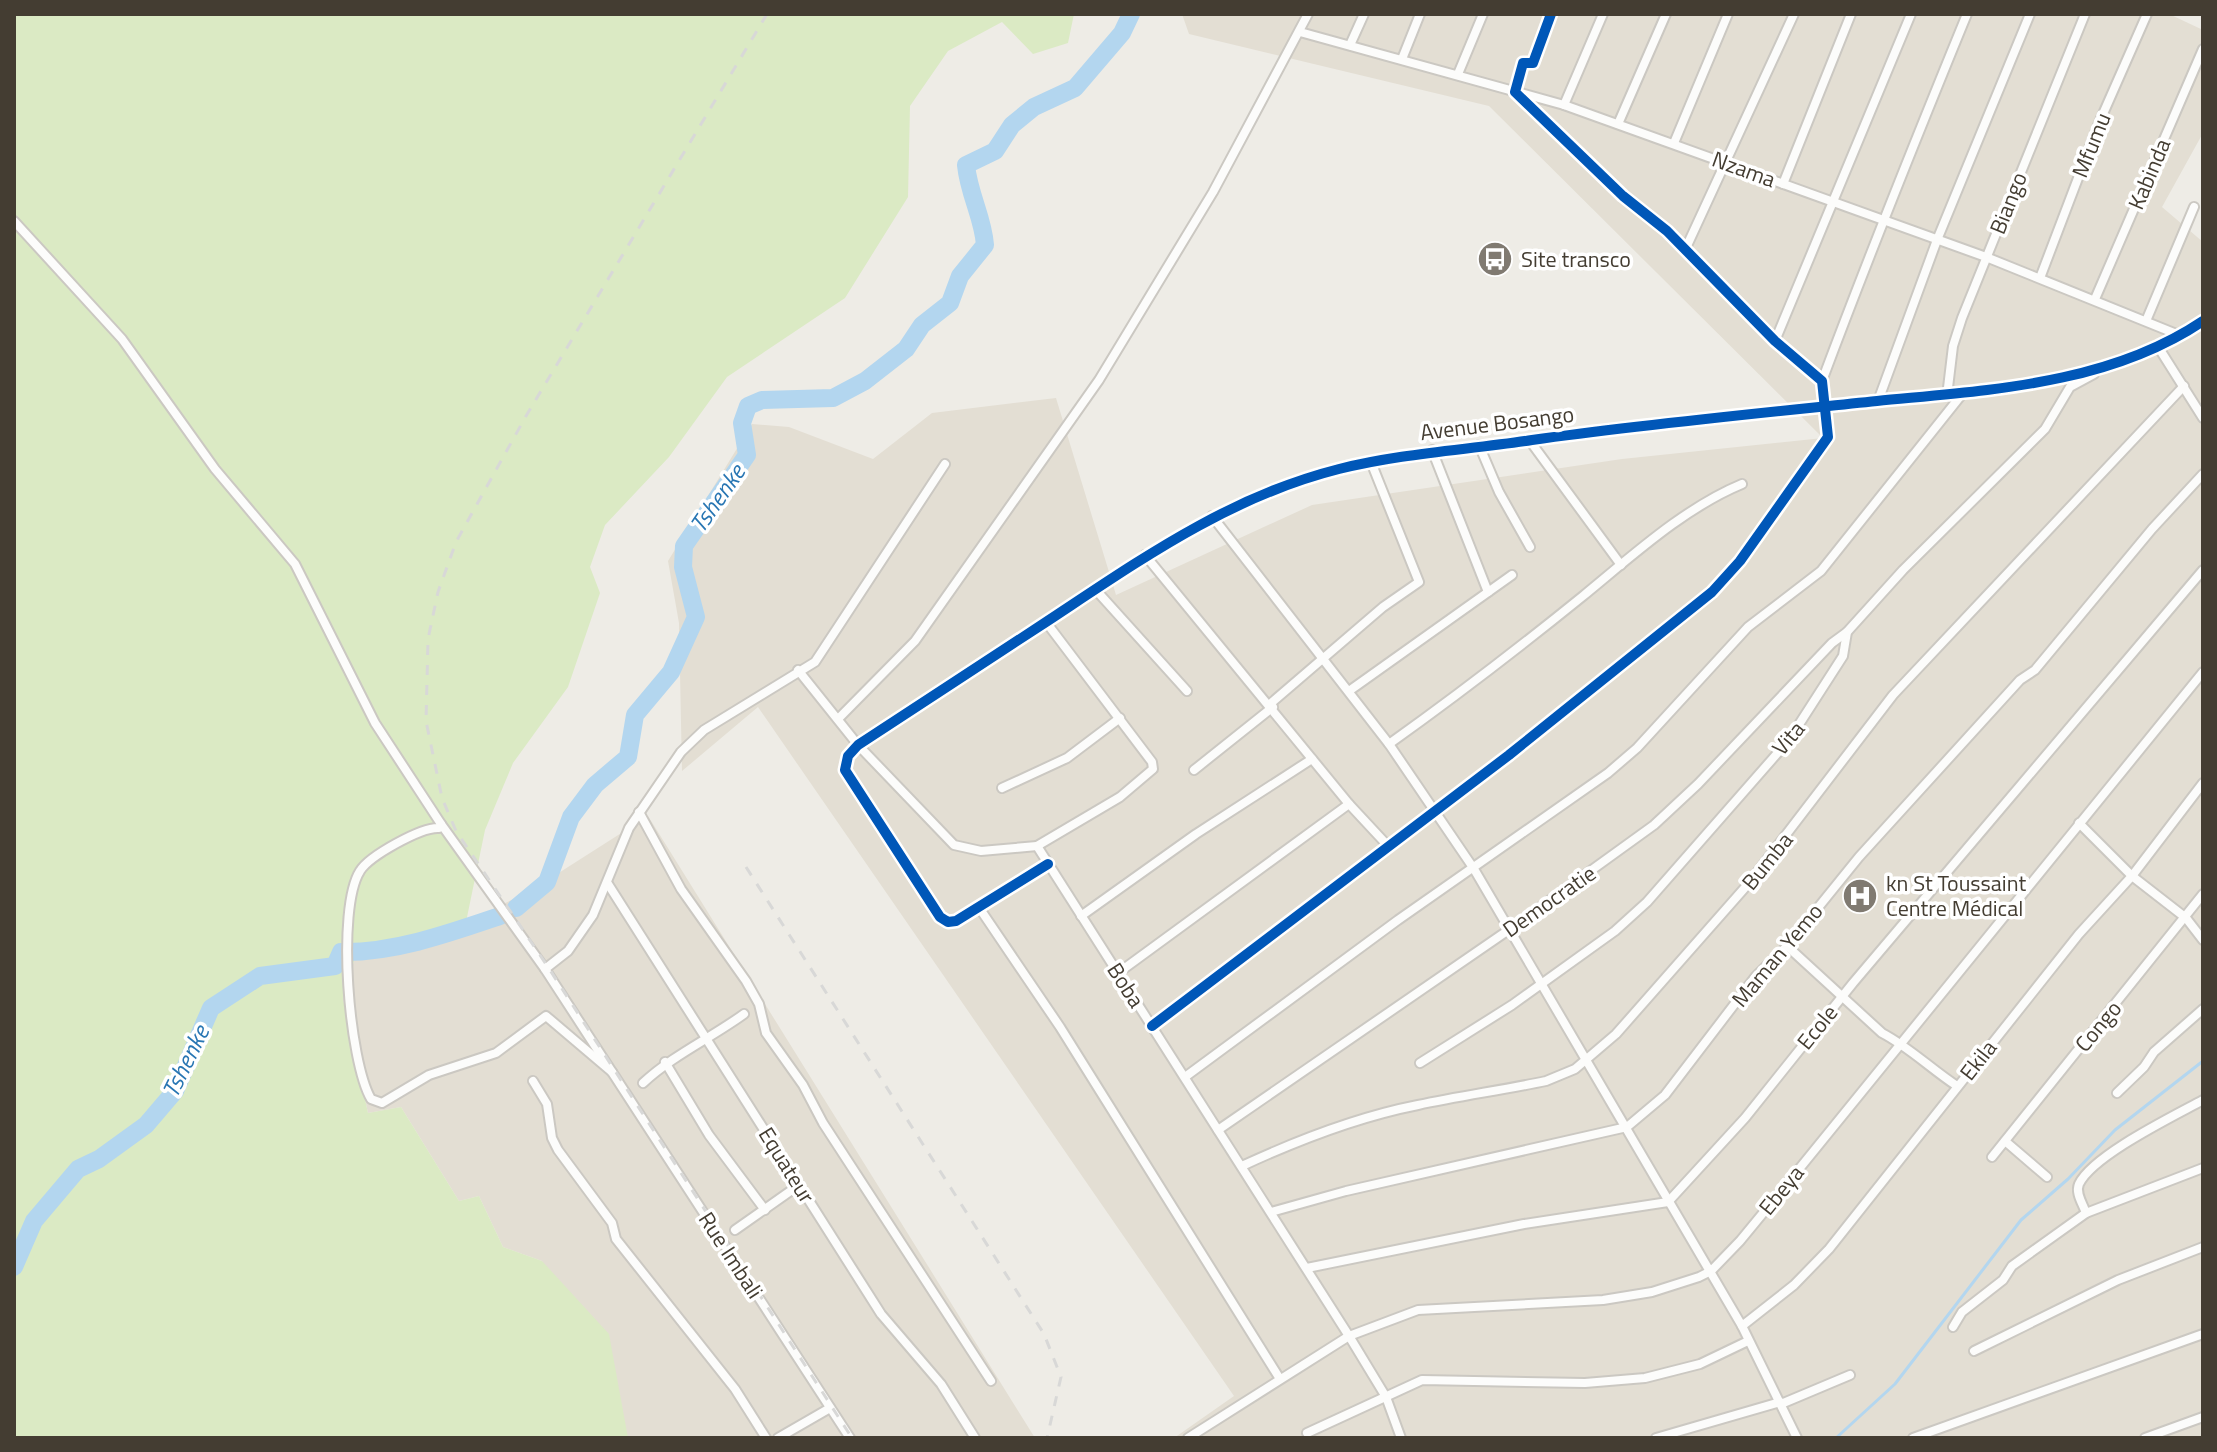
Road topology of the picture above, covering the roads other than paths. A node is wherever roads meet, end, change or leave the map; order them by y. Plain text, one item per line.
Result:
1 (1308, 14) edge
2 (1364, 14) edge
3 (1420, 14) edge
4 (1483, 14) edge
5 (1551, 14) edge
6 (1603, 14) edge
7 (1666, 14) edge
8 (1728, 14) edge
9 (1794, 14) edge
10 (1851, 14) edge
11 (1911, 14) edge
12 (1967, 14) edge
13 (2030, 14) edge
14 (2085, 14) edge
15 (2147, 14) edge
16 (1300, 32) junction
17 (1350, 45) junction
18 (2203, 49) edge
19 (1402, 59) junction
20 (1458, 74) junction
21 (1515, 92) junction
22 (1564, 105) junction
23 (1618, 124) junction
24 (1674, 143) junction
25 (1728, 163) junction
26 (1783, 184) junction
27 (1833, 201) junction
28 (2194, 207) dead end
29 (1882, 220) junction
30 (14, 221) edge
31 (1937, 240) junction
32 (1685, 250) junction
33 (1986, 257) junction
34 (2040, 278) junction
35 (2095, 299) junction
36 (2146, 321) junction
37 (2203, 321) edge
38 (2179, 335) junction
39 (1775, 341) junction
40 (2157, 345) junction
41 (2104, 369) junction
42 (1822, 381) junction
43 (2184, 386) junction
44 (1964, 393) junction
45 (1947, 396) junction
46 (1878, 401) junction
47 (1827, 407) junction
48 (2203, 418) edge
49 (1530, 441) junction
50 (1479, 445) junction
51 (1432, 450) junction
52 (1371, 462) junction
53 (945, 464) dead end
54 (2203, 474) edge
55 (1742, 484) dead end
56 (1212, 516) junction
57 (1530, 547) dead end
58 (1145, 555) junction
59 (1621, 565) junction
60 (2203, 570) edge
61 (1512, 575) dead end
62 (1095, 589) junction
63 (1488, 592) junction
64 (1046, 622) junction
65 (1847, 632) junction
66 (1323, 658) junction
67 (798, 670) junction
68 (2203, 672) edge
69 (1187, 691) dead end
70 (1349, 691) junction
71 (1271, 706) junction
72 (1120, 718) junction
73 (838, 719) junction
74 (1389, 744) junction
75 (858, 745) junction
76 (1312, 759) junction
77 (1194, 770) dead end
78 (2203, 783) edge
79 (1002, 788) dead end
80 (1349, 804) junction
81 (1436, 811) junction
82 (639, 812) junction
83 (2079, 823) junction
84 (441, 824) junction
85 (1037, 846) junction
86 (1389, 847) junction
87 (1048, 864) junction
88 (1474, 869) junction
89 (2132, 876) junction
90 (608, 884) junction
91 (2203, 894) edge
92 (978, 906) junction
93 (1081, 916) junction
94 (2186, 918) junction
95 (1510, 929) junction
96 (2203, 940) edge
97 (1787, 946) junction
98 (545, 969) junction
99 (1118, 973) junction
100 (1541, 984) junction
101 (1842, 996) junction
102 (2203, 1009) edge
103 (744, 1014) dead end
104 (1152, 1026) junction
105 (708, 1040) junction
106 (1901, 1043) junction
107 (665, 1062) junction
108 (1586, 1062) junction
109 (1420, 1063) dead end
110 (612, 1072) junction
111 (1185, 1077) junction
112 (533, 1081) dead end
113 (643, 1083) dead end
114 (1957, 1086) junction
115 (2117, 1093) dead end
116 (2203, 1100) edge
117 (1627, 1127) junction
118 (1218, 1130) junction
119 (2005, 1141) junction
120 (1992, 1157) dead end
121 (1242, 1166) junction
122 (2203, 1168) edge
123 (2047, 1177) dead end
124 (799, 1185) junction
125 (1668, 1202) junction
126 (765, 1210) junction
127 (1271, 1212) junction
128 (2086, 1213) junction
129 (735, 1230) dead end
130 (2203, 1247) edge
131 (1307, 1268) junction
132 (1711, 1271) junction
133 (1742, 1326) junction
134 (1953, 1327) dead end
135 (2203, 1334) edge
136 (1349, 1336) junction
137 (1748, 1341) junction
138 (1974, 1351) dead end
139 (1850, 1375) dead end
140 (1280, 1379) junction
141 (991, 1381) dead end
142 (1386, 1397) junction
143 (1781, 1403) junction
144 (830, 1408) junction
145 (2203, 1417) edge
146 (1307, 1433) dead end
147 (766, 1438) edge
148 (778, 1438) edge
149 (850, 1438) edge
150 (975, 1438) edge
151 (1188, 1438) edge
152 (1401, 1438) edge
153 (1656, 1438) edge
154 (1797, 1438) edge
155 (1913, 1438) edge
156 (2145, 1438) edge

1 - 16 street
2 - 17 street
3 - 19 street
4 - 20 street
5 - 21 street
6 - 22 street
7 - 23 street
8 - 24 street
9 - 25 street
10 - 26 street
11 - 27 street
12 - 29 street
13 - 31 street
14 - 33 street, Biango
15 - 34 street, Mfumu
16 - 17 street, Nzama
16 - 73 street
17 - 19 street, Nzama
18 - 35 street, Kabinda
19 - 20 street, Nzama
20 - 21 street, Nzama
21 - 22 street, Nzama
21 - 32 street
22 - 23 street, Nzama
23 - 24 street, Nzama
24 - 25 street, Nzama
25 - 26 street, Nzama
25 - 32 street
26 - 27 street, Nzama
27 - 29 street, Nzama
27 - 39 street
28 - 36 street
29 - 31 street, Nzama
29 - 42 street
30 - 84 street, Rue Imbali
31 - 33 street, Nzama
31 - 46 street
32 - 39 street
33 - 34 street, Nzama
33 - 45 street, Biango
34 - 35 street, Nzama
35 - 36 street, Nzama
36 - 38 street, Nzama
37 - 38 street, Avenue Bosango
38 - 40 street, Avenue Bosango
39 - 42 street
40 - 41 street, Avenue Bosango
40 - 43 street
41 - 44 street, Avenue Bosango
41 - 65 street, Vita
42 - 47 street
43 - 48 street
43 - 108 street, Bumba
44 - 45 street, Avenue Bosango
44 - 88 street
45 - 46 street, Avenue Bosango
46 - 47 street, Avenue Bosango
47 - 49 street, Avenue Bosango
47 - 81 street
49 - 50 street, Avenue Bosango
49 - 59 street
50 - 51 street, Avenue Bosango
50 - 57 street
51 - 52 street, Avenue Bosango
51 - 63 street
52 - 56 street, Avenue Bosango
52 - 66 street
53 - 67 street
54 - 97 street, Maman Yemo
55 - 59 street
56 - 58 street, Avenue Bosango
56 - 66 street
58 - 62 street, Avenue Bosango
58 - 71 street
59 - 74 street
60 - 101 street, Ecole
61 - 63 street
62 - 64 street, Avenue Bosango
62 - 69 street
63 - 70 street
64 - 72 street
64 - 75 street, Avenue Bosango
65 - 95 street, Democratie
65 - 100 street, Vita
66 - 70 street
66 - 71 street
67 - 73 street
67 - 82 street
68 - 83 street, Ebeya
70 - 74 street
71 - 76 street
71 - 77 street
72 - 79 street
72 - 85 street
73 - 75 street
74 - 81 street
75 - 85 street
75 - 92 street
76 - 80 street
76 - 93 street
78 - 89 street, Ekila
80 - 86 street
80 - 99 street
81 - 86 street
81 - 88 street
82 - 90 street
82 - 141 street
83 - 89 street
83 - 106 street, Ebeya
84 - 98 street, Rue Imbali
84 - 110 street
85 - 87 street, Boba
86 - 104 street
87 - 92 street
87 - 93 street, Boba
88 - 95 street
88 - 111 street
89 - 94 street
89 - 114 street, Ekila
90 - 98 street
90 - 105 street, Equateur
91 - 94 street, Congo
92 - 140 street
93 - 99 street, Boba
94 - 96 street
94 - 119 street, Congo
95 - 100 street
95 - 118 street, Democratie
97 - 101 street
97 - 117 street, Maman Yemo
98 - 110 street, Rue Imbali
99 - 104 street, Boba
100 - 108 street
100 - 109 street, Vita
101 - 106 street
101 - 125 street, Ecole
102 - 115 street
103 - 105 street
104 - 111 street, Boba
105 - 107 street
105 - 124 street, Equateur
106 - 114 street
106 - 132 street, Ebeya
107 - 113 street
107 - 126 street
108 - 117 street
108 - 121 street, Bumba
110 - 144 street, Rue Imbali
111 - 118 street, Boba
112 - 147 street
114 - 133 street, Ekila
116 - 128 street
117 - 125 street
117 - 127 street, Maman Yemo
118 - 121 street, Boba
119 - 120 street, Congo
119 - 123 street
121 - 127 street, Boba
122 - 128 street
124 - 126 street
124 - 150 street, Equateur
125 - 131 street
125 - 132 street
126 - 129 street
127 - 131 street, Boba
128 - 134 street
130 - 138 street
131 - 136 street, Boba
132 - 133 street
132 - 136 street, Ebeya
133 - 137 street
135 - 155 street
136 - 140 street, Ebeya
136 - 142 street, Boba
137 - 142 street
137 - 143 street
139 - 143 street
140 - 151 street, Ebeya
142 - 146 street
142 - 152 street, Boba
143 - 153 street
143 - 154 street
144 - 148 street
144 - 149 street, Rue Imbali
145 - 156 street

